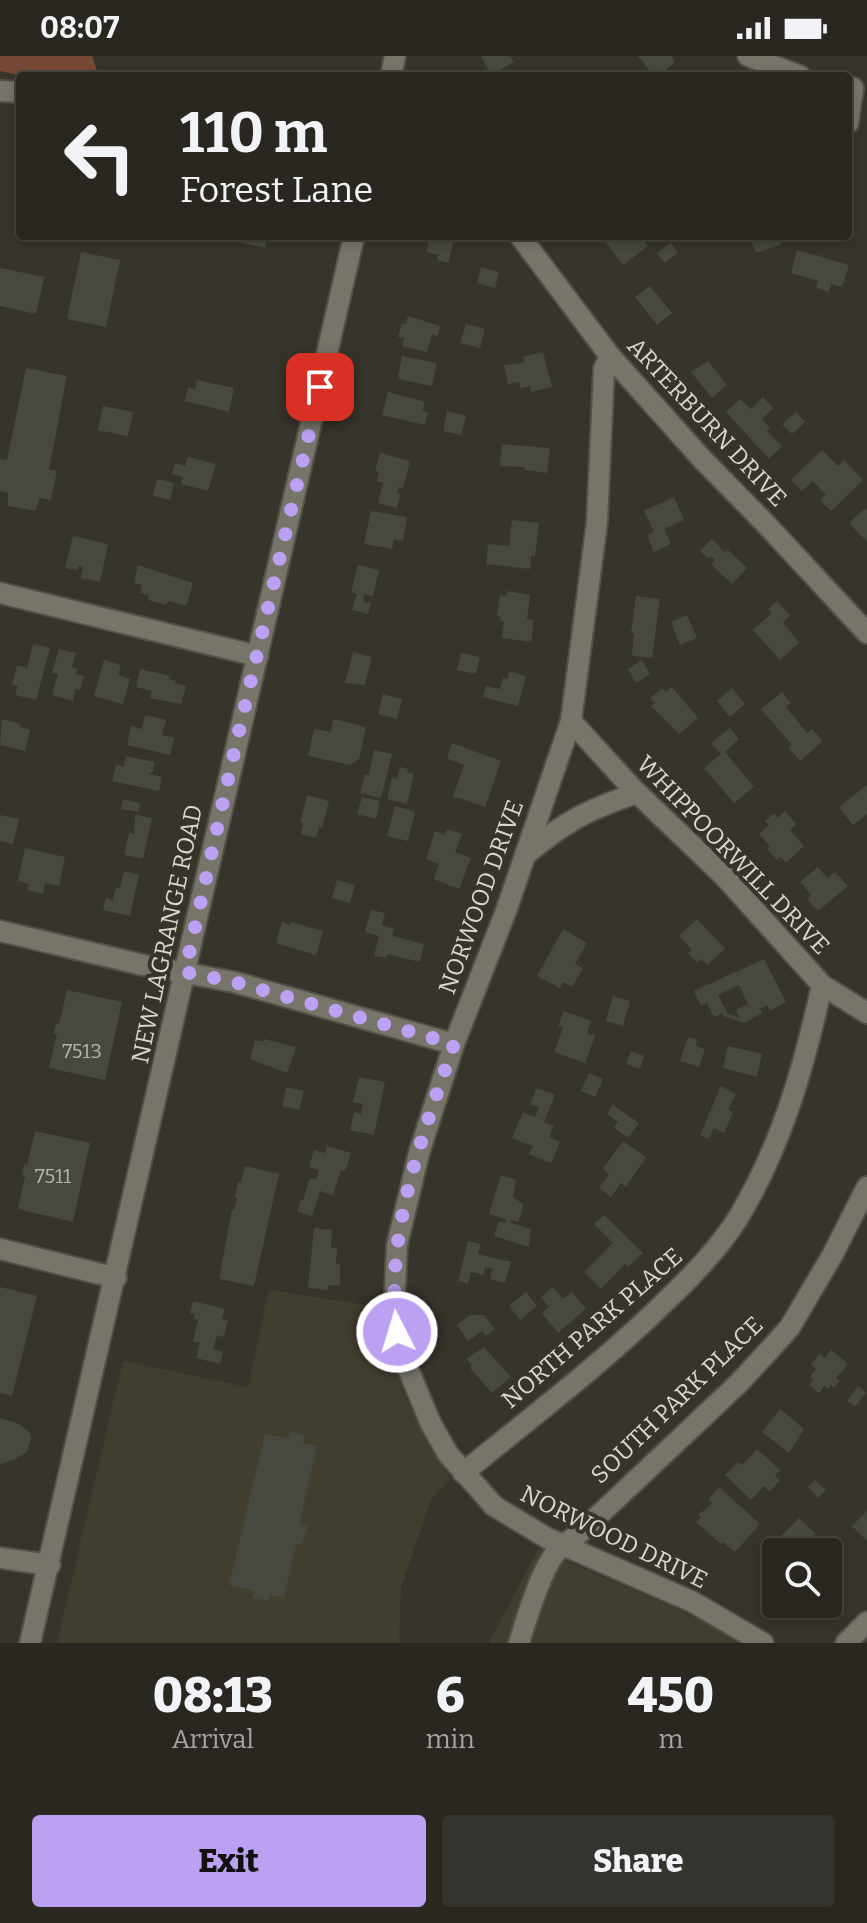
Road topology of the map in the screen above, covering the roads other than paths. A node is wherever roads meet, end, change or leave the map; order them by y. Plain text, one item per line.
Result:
1 (748, 56) edge
2 (790, 72) edge
3 (353, 240) edge
4 (523, 240) edge
5 (610, 356) junction
6 (0, 593) edge
7 (867, 633) edge
8 (258, 656) junction
9 (571, 721) junction
10 (637, 793) junction
11 (525, 855) junction
12 (0, 931) edge
13 (185, 972) junction
14 (822, 985) junction
15 (867, 1013) edge
16 (454, 1044) junction
17 (867, 1187) edge
18 (0, 1249) edge
19 (116, 1278) junction
20 (463, 1473) junction
21 (565, 1545) junction
22 (0, 1558) edge
23 (50, 1565) junction
24 (867, 1622) edge
25 (30, 1643) edge
26 (519, 1643) edge
27 (763, 1643) edge
28 (846, 1643) edge

1 - 2 street
3 - 8 street, NEW LAGRANGE ROAD
4 - 5 street, ARTERBURN DRIVE
5 - 7 street, ARTERBURN DRIVE
5 - 9 street, NORWOOD DRIVE
6 - 8 street
8 - 13 street, NEW LAGRANGE ROAD
9 - 10 street, WHIPPOORWILL DRIVE
9 - 11 street, NORWOOD DRIVE
10 - 11 street
10 - 14 street, WHIPPOORWILL DRIVE
11 - 16 street, NORWOOD DRIVE
12 - 13 street
13 - 16 street
13 - 19 street, NEW LAGRANGE ROAD
14 - 15 street, WHIPPOORWILL DRIVE
14 - 20 street, NORTH PARK PLACE
16 - 20 street, NORWOOD DRIVE
17 - 21 street, SOUTH PARK PLACE
18 - 19 street
19 - 23 street, NEW LAGRANGE ROAD
20 - 21 street, NORWOOD DRIVE
21 - 26 street, SOUTH PARK PLACE
21 - 27 street, NORWOOD DRIVE
22 - 23 street
23 - 25 street, NEW LAGRANGE ROAD
24 - 28 street

